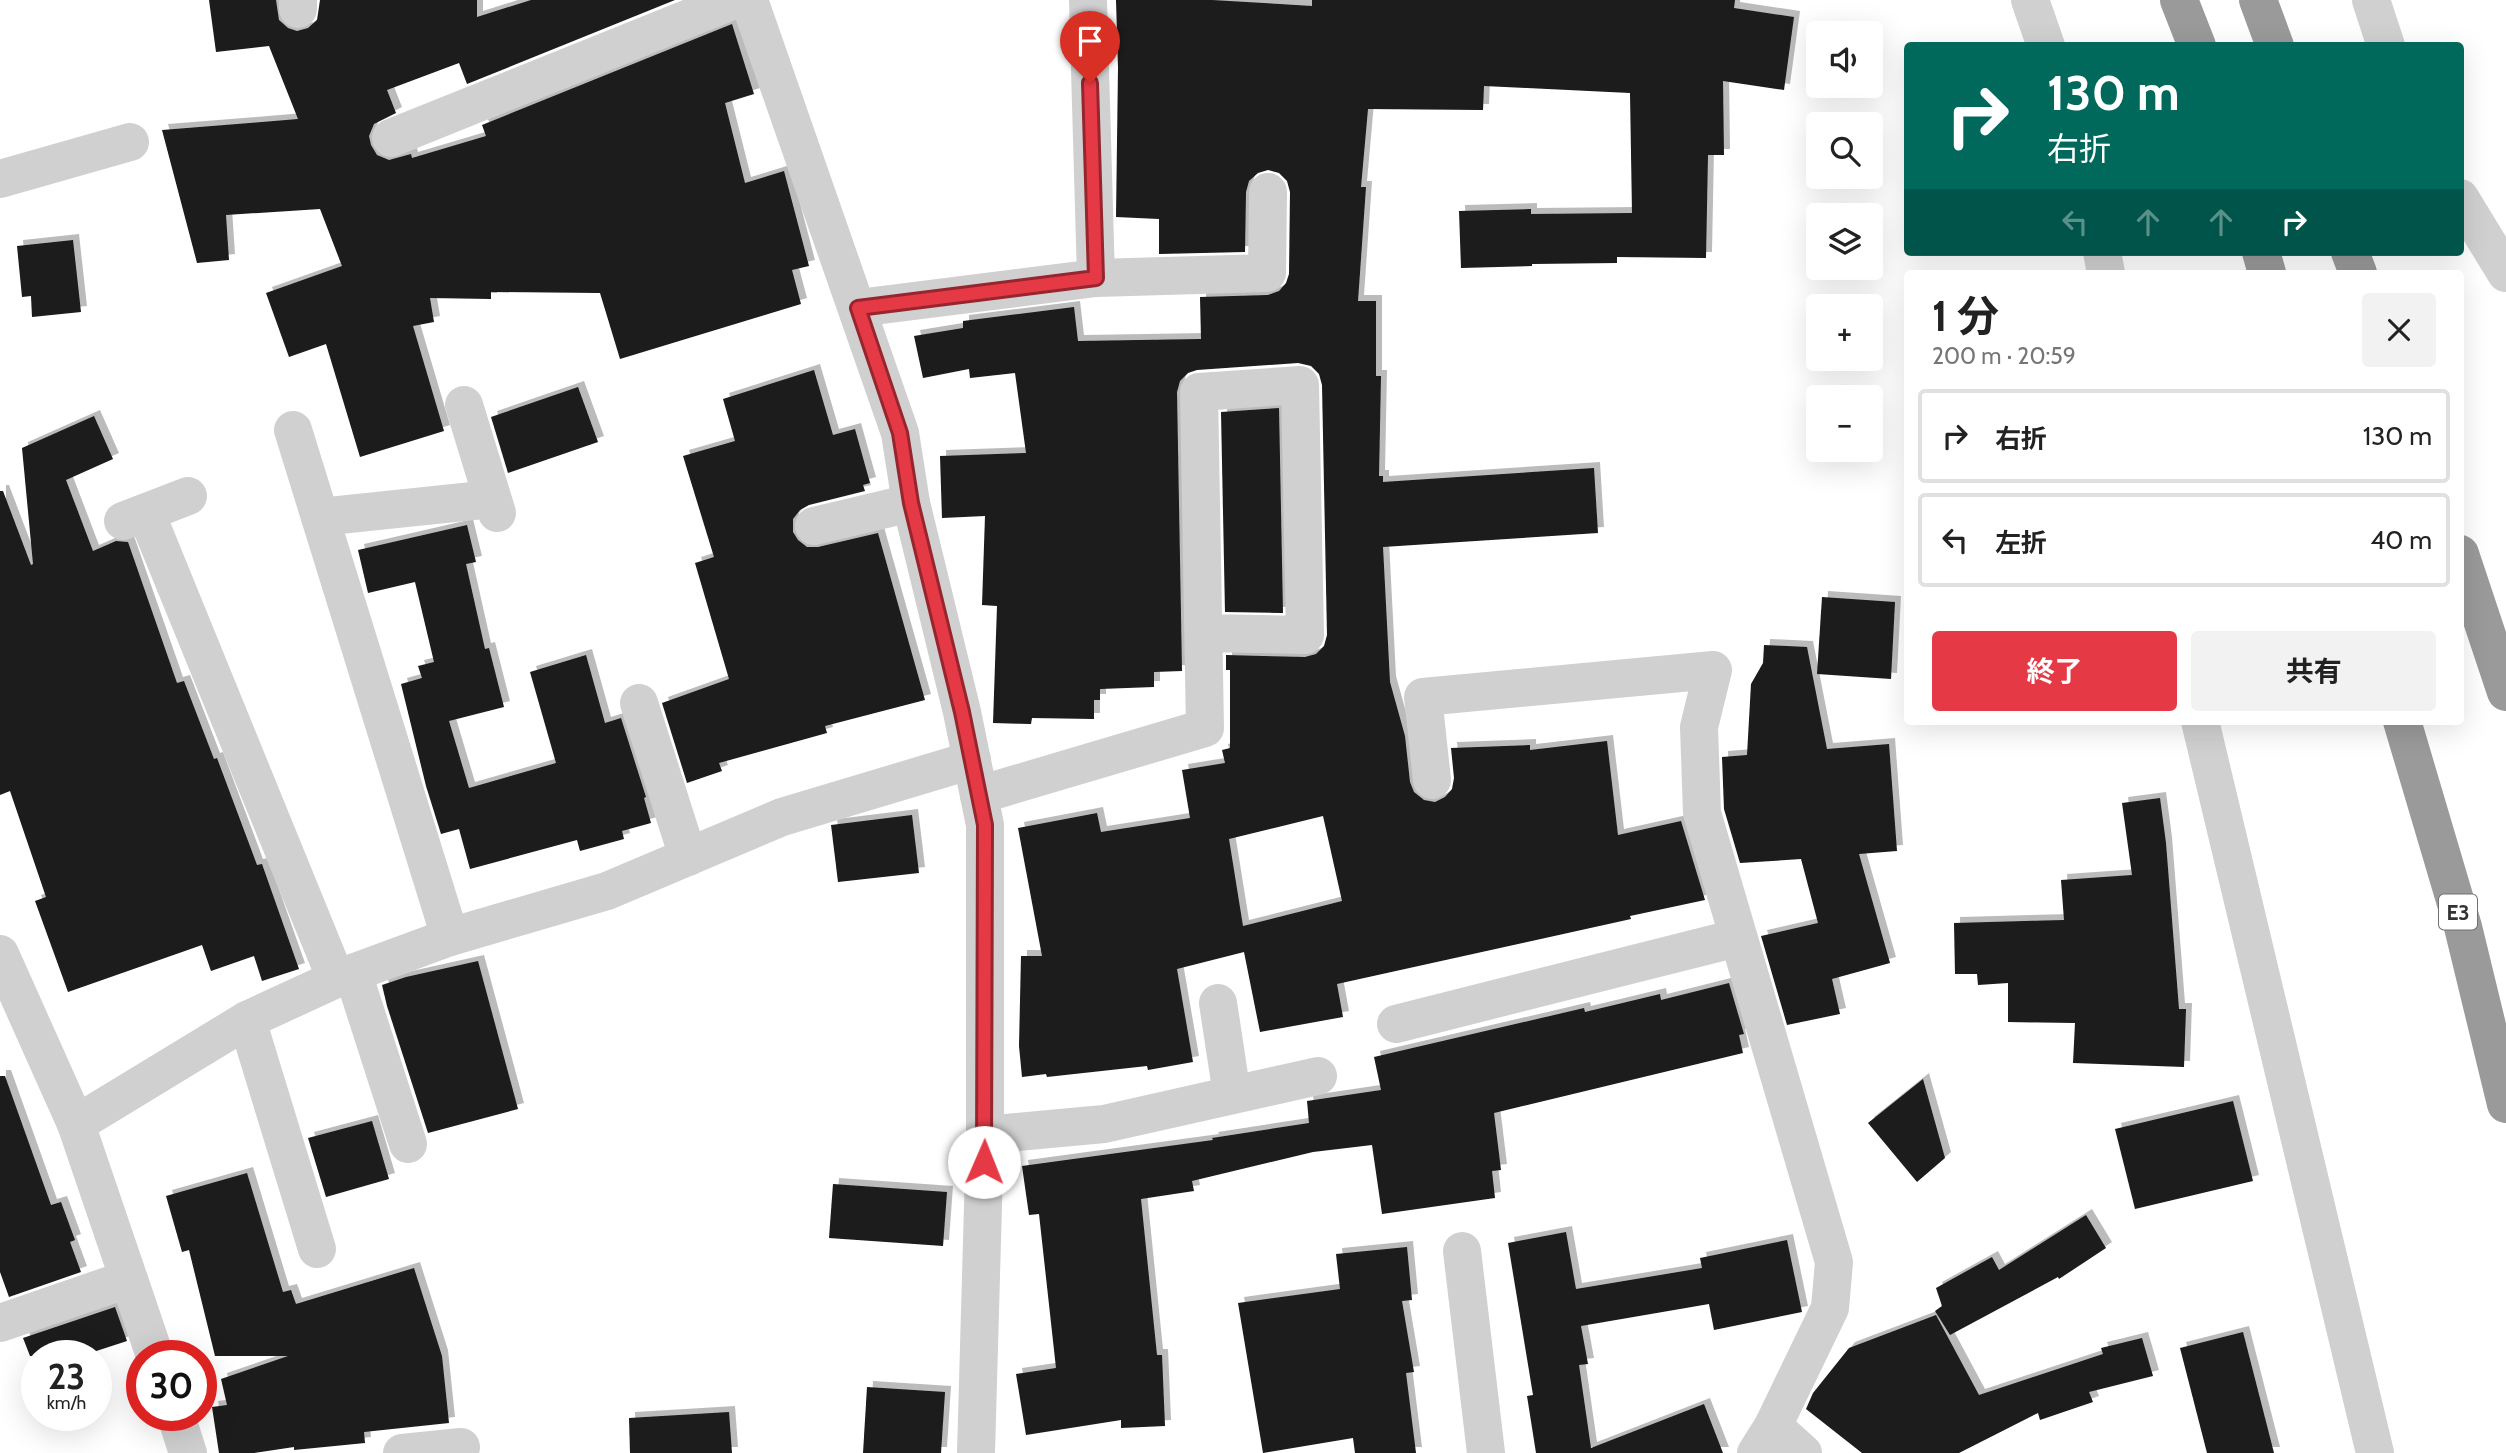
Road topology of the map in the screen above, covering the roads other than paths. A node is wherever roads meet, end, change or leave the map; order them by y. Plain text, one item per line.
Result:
1 (734, 0) edge
2 (749, 0) edge
3 (1088, 0) edge
4 (2030, 0) edge
5 (2179, 0) edge
6 (2258, 0) edge
7 (2371, 0) edge
8 (2045, 42) edge
9 (2195, 42) edge
10 (2274, 42) edge
11 (2385, 42) edge
12 (391, 138) dead end
13 (130, 142) dead end
14 (0, 179) edge
15 (1268, 192) dead end
16 (2464, 205) edge
17 (2506, 273) edge
18 (1096, 278) junction
19 (858, 308) junction
20 (464, 405) dead end
21 (293, 430) dead end
22 (188, 496) dead end
23 (911, 503) junction
24 (320, 517) junction
25 (814, 526) dead end
26 (2464, 566) edge
27 (1205, 633) junction
28 (2506, 692) edge
29 (639, 703) dead end
30 (2201, 725) edge
31 (2403, 725) edge
32 (975, 778) junction
33 (1432, 780) dead end
34 (688, 857) junction
35 (450, 937) junction
36 (1737, 938) junction
37 (0, 954) edge
38 (345, 976) junction
39 (1218, 1003) dead end
40 (247, 1020) junction
41 (1396, 1024) dead end
42 (1318, 1076) dead end
43 (1231, 1095) junction
44 (2506, 1104) edge
45 (76, 1124) junction
46 (985, 1135) junction
47 (408, 1144) dead end
48 (317, 1249) dead end
49 (1462, 1251) dead end
50 (128, 1279) junction
51 (0, 1323) edge
52 (149, 1340) edge
53 (181, 1431) edge
54 (1765, 1440) edge
55 (461, 1447) dead end
56 (188, 1453) edge
57 (402, 1453) edge
58 (976, 1453) edge
59 (1486, 1453) edge
60 (1804, 1453) edge
61 (2375, 1453) edge

1 - 12 street
2 - 19 street
3 - 18 street
4 - 8 street
5 - 9 highway
6 - 10 highway
7 - 11 street
13 - 14 street
15 - 18 street
16 - 17 street
18 - 19 street
19 - 23 street
20 - 24 street
21 - 24 street
22 - 38 street
23 - 25 street
23 - 32 street
24 - 35 street
26 - 28 highway
27 - 27 street
27 - 32 street
29 - 34 street
30 - 61 street
31 - 44 highway, E3
32 - 34 street
32 - 46 street
33 - 36 street
34 - 35 street
35 - 38 street
36 - 41 street
36 - 54 street
37 - 45 street
38 - 40 street
38 - 47 street
39 - 43 street
40 - 45 street
40 - 48 street
42 - 43 street
43 - 46 street
45 - 50 street
46 - 58 street
49 - 59 street
50 - 51 street
50 - 52 street
53 - 56 street
54 - 60 street
55 - 57 street

